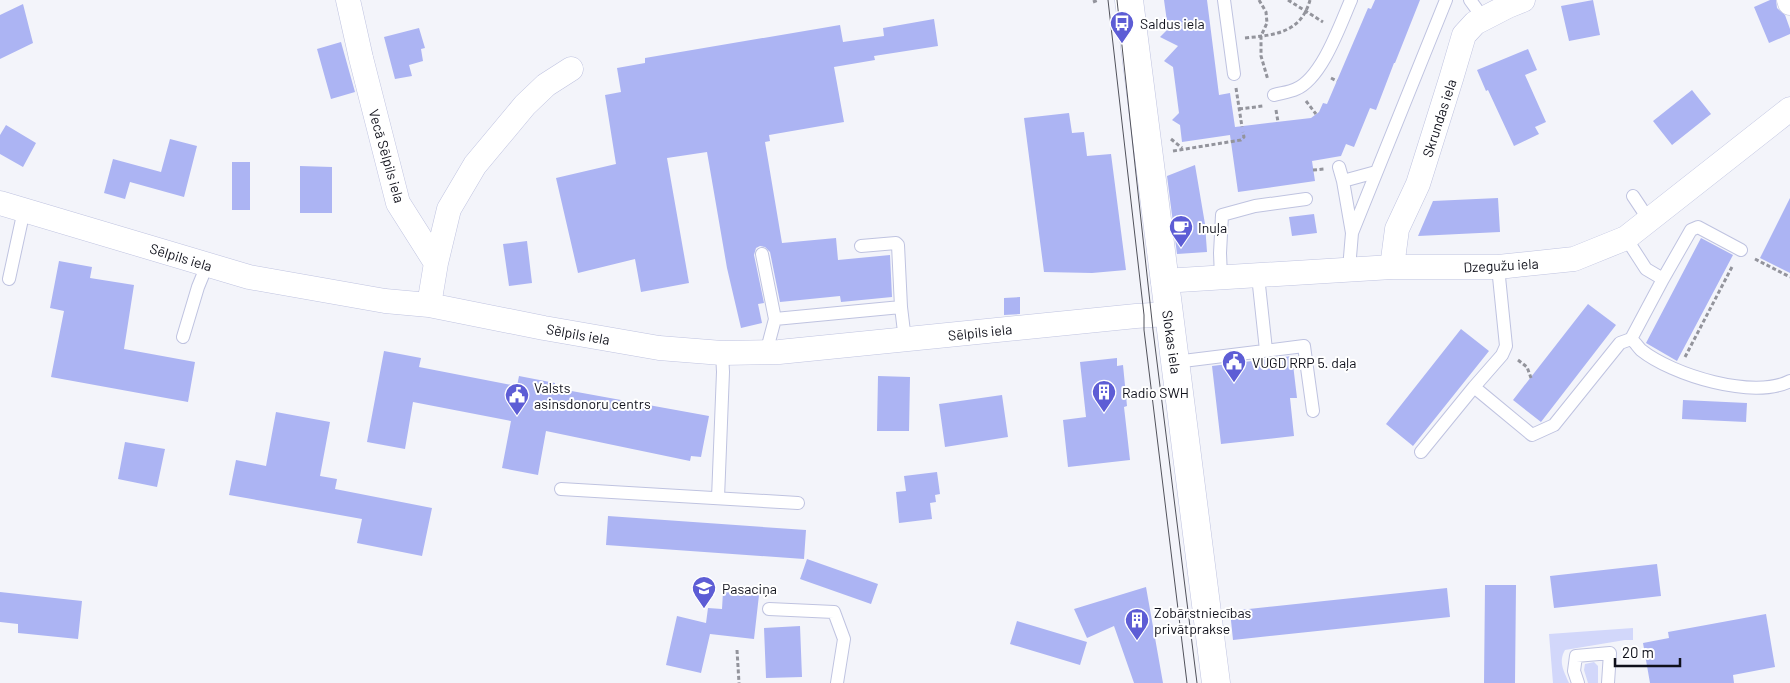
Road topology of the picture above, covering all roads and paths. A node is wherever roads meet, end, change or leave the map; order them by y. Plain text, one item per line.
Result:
1 (348, 0) edge
2 (1098, 0) edge
3 (1129, 0) edge
4 (1224, 0) edge
5 (1258, 0) edge
6 (1288, 0) edge
7 (1310, 0) edge
8 (1351, 0) edge
9 (1446, 0) edge
10 (1523, 0) edge
11 (1092, 2) dead end
12 (1477, 9) edge
13 (1307, 11) junction
14 (1336, 31) junction
15 (1261, 36) junction
16 (1248, 38) dead end
17 (571, 69) dead end
18 (1234, 74) joint
19 (1274, 95) joint
20 (1237, 97) junction
21 (1230, 98) dead end
22 (1266, 106) dead end
23 (1240, 109) junction
24 (1790, 109) edge
25 (1242, 127) dead end
26 (1242, 132) dead end
27 (1168, 152) dead end
28 (1339, 167) dead end
29 (1376, 172) junction
30 (1343, 181) junction
31 (1633, 196) dead end
32 (1306, 200) dead end
33 (0, 203) edge
34 (24, 210) junction
35 (1649, 220) junction
36 (1352, 233) junction
37 (1626, 238) junction
38 (861, 246) dead end
39 (1741, 250) junction
40 (762, 254) dead end
41 (436, 263) junction
42 (207, 265) junction
43 (1392, 267) junction
44 (1498, 267) junction
45 (1349, 269) junction
46 (1258, 276) junction
47 (1790, 277) edge
48 (1221, 278) junction
49 (10, 279) dead end
50 (1662, 279) junction
51 (1163, 282) junction
52 (429, 305) junction
53 (901, 307) junction
54 (1168, 314) junction
55 (775, 319) junction
56 (183, 337) dead end
57 (1631, 339) junction
58 (905, 340) junction
59 (1266, 350) junction
60 (1505, 351) junction
61 (722, 353) junction
62 (766, 353) junction
63 (1175, 362) junction
64 (1678, 371) junction
65 (1530, 378) dead end
66 (1790, 381) edge
67 (1474, 387) junction
68 (1313, 411) dead end
69 (1421, 452) dead end
70 (561, 489) dead end
71 (718, 498) junction
72 (798, 503) dead end
73 (769, 609) dead end
74 (737, 650) dead end
75 (738, 683) edge
76 (837, 683) edge
77 (1216, 683) edge
78 (1578, 683) edge
79 (1608, 683) edge

1 - 41 street, Vecā Sēlpils iela
2 - 11 path
3 - 51 street, Slokas iela
4 - 18 lane
5 - 15 path
6 - 13 path
7 - 13 path
8 - 14 lane
9 - 29 lane
10 - 12 street, Skrundas iela
12 - 43 street, Skrundas iela
13 - 14 path
13 - 15 path
14 - 19 lane
15 - 16 path
15 - 19 path
17 - 41 street
18 - 20 path
20 - 21 path
20 - 23 path
22 - 23 path
23 - 25 path
24 - 35 street, Dzegužu iela
26 - 27 path
28 - 30 lane
29 - 30 lane
29 - 36 lane
30 - 36 lane
31 - 35 lane
32 - 48 lane
33 - 34 street, Sēlpils iela
34 - 42 street, Sēlpils iela
34 - 49 lane
35 - 37 street, Dzegužu iela
36 - 45 lane
37 - 44 street, Dzegužu iela
37 - 50 lane
38 - 53 lane
39 - 47 path
39 - 50 lane
39 - 64 path
40 - 55 lane
41 - 52 street
42 - 52 street, Sēlpils iela
42 - 56 lane
43 - 44 street, Dzegužu iela
43 - 45 street, Dzegužu iela
44 - 60 lane
45 - 46 street, Dzegužu iela
46 - 48 street, Dzegužu iela
46 - 59 lane
48 - 51 street, Dzegužu iela
50 - 57 lane
51 - 54 street, Slokas iela
52 - 61 street, Sēlpils iela
53 - 55 lane
53 - 58 lane
54 - 58 street, Sēlpils iela
54 - 63 street, Slokas iela
55 - 62 lane
57 - 64 lane
57 - 67 lane
58 - 62 street, Sēlpils iela
59 - 63 lane
59 - 68 lane
60 - 65 path
60 - 67 lane
61 - 62 street, Sēlpils iela
61 - 71 lane
63 - 77 street, Slokas iela
64 - 66 lane
67 - 69 lane
70 - 71 lane
71 - 72 lane
73 - 76 lane
74 - 75 path
78 - 79 lane

